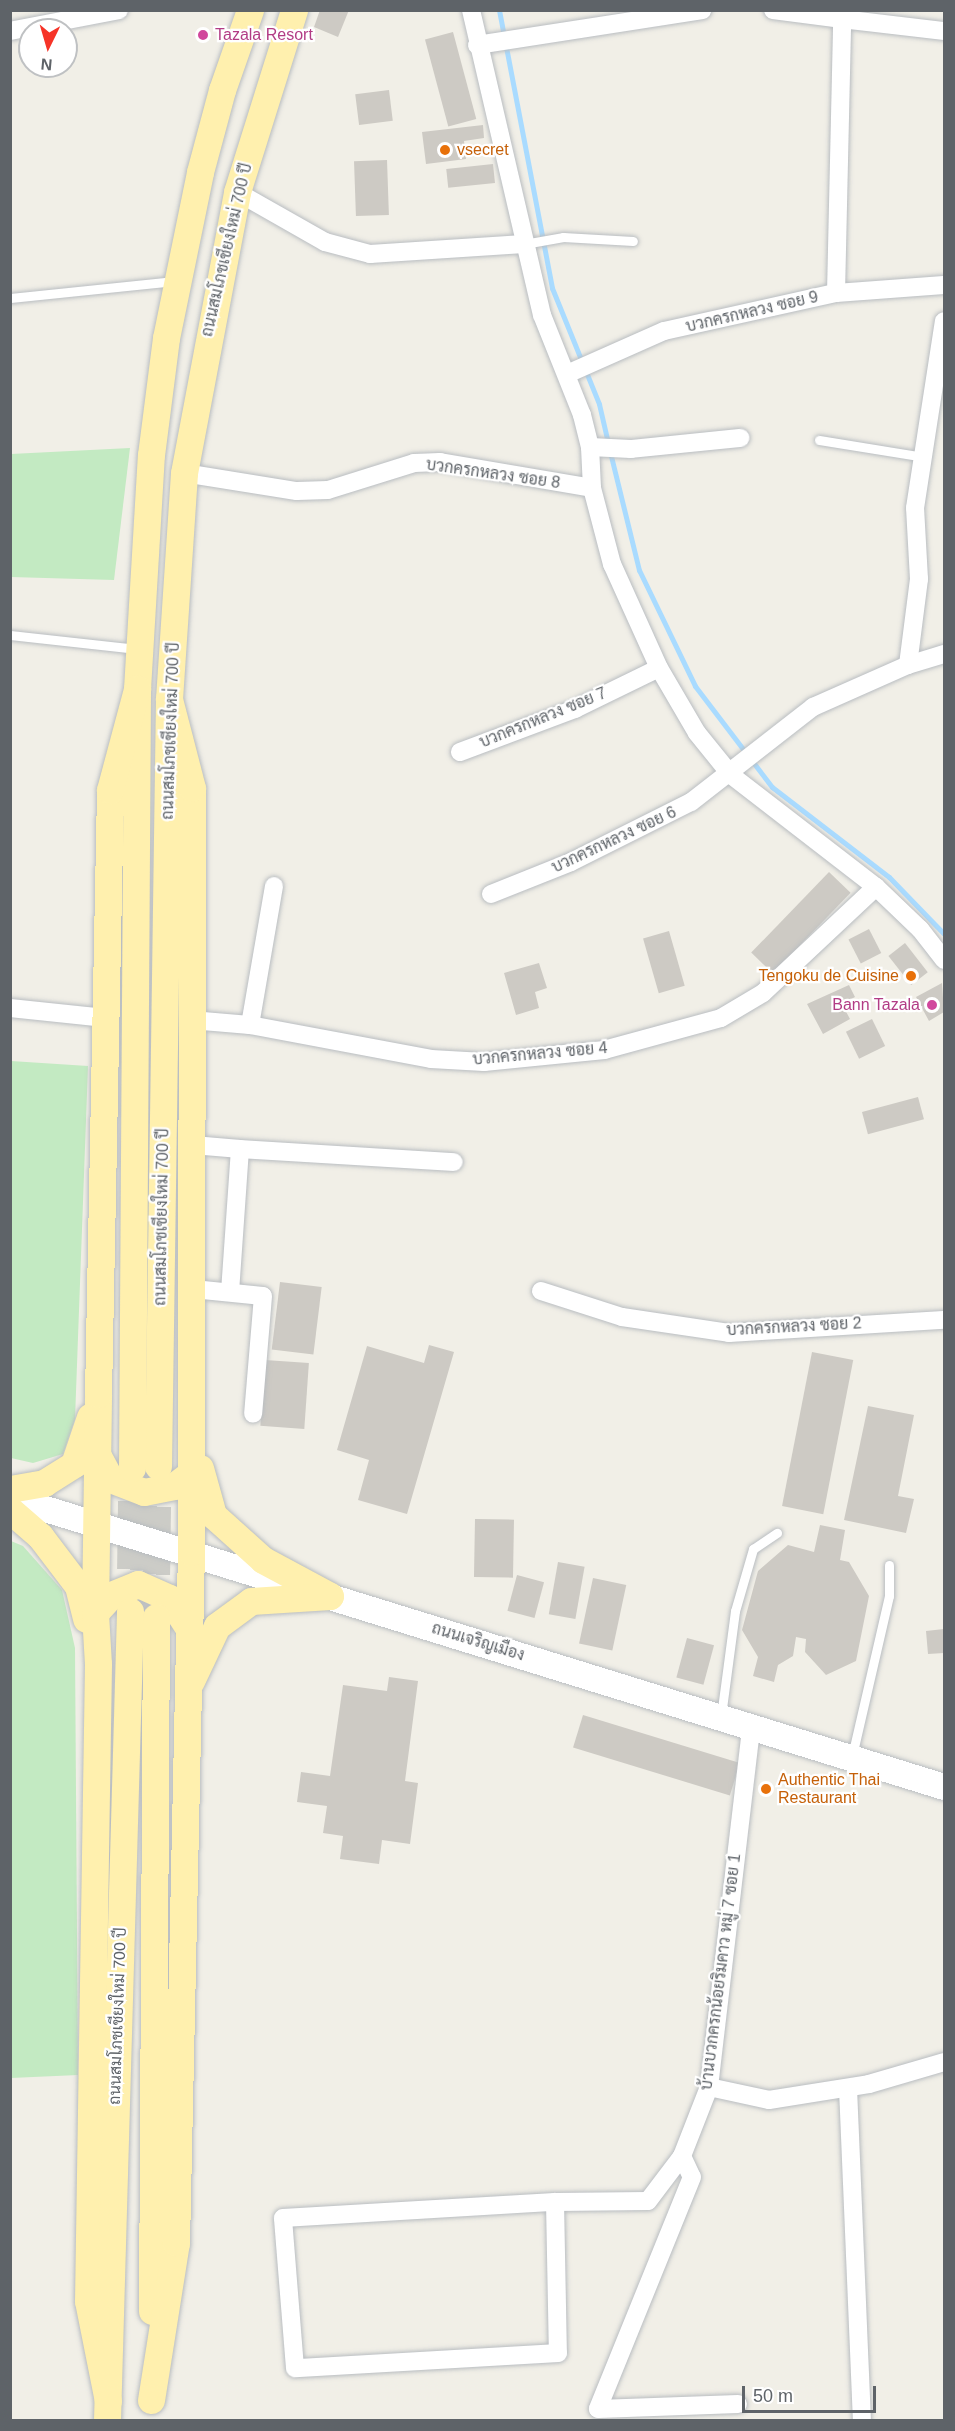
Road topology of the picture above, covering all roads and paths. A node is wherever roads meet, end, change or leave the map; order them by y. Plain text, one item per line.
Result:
1 (119, 10) edge
2 (250, 10) edge
3 (294, 10) edge
4 (471, 10) edge
5 (702, 10) edge
6 (773, 10) edge
7 (842, 19) junction
8 (10, 31) edge
9 (945, 31) edge
10 (477, 45) junction
11 (237, 192) junction
12 (633, 241) dead end
13 (524, 244) junction
14 (177, 281) junction
15 (945, 285) edge
16 (836, 293) junction
17 (10, 298) edge
18 (945, 321) edge
19 (567, 374) junction
20 (740, 438) dead end
21 (819, 440) dead end
22 (590, 447) junction
23 (924, 457) junction
24 (184, 473) junction
25 (592, 488) junction
26 (10, 635) edge
27 (140, 649) junction
28 (945, 654) edge
29 (908, 665) junction
30 (659, 668) junction
31 (137, 689) junction
32 (170, 699) junction
33 (460, 752) dead end
34 (731, 775) junction
35 (274, 886) dead end
36 (876, 887) junction
37 (491, 894) dead end
38 (945, 960) edge
39 (10, 1008) edge
40 (105, 1018) junction
41 (191, 1020) junction
42 (250, 1025) junction
43 (193, 1145) junction
44 (240, 1149) junction
45 (454, 1162) dead end
46 (193, 1289) junction
47 (541, 1291) dead end
48 (230, 1292) junction
49 (945, 1320) edge
50 (98, 1394) junction
51 (253, 1414) dead end
52 (190, 1435) junction
53 (98, 1456) junction
54 (158, 1466) tunnel mouth
55 (132, 1468) tunnel mouth
56 (190, 1474) junction
57 (10, 1489) edge
58 (10, 1498) edge
59 (10, 1510) edge
60 (99, 1523) junction
61 (777, 1533) dead end
62 (191, 1552) junction
63 (889, 1565) dead end
64 (330, 1596) junction
65 (95, 1613) junction
66 (187, 1626) junction
67 (98, 1664) junction
68 (188, 1687) junction
69 (721, 1718) junction
70 (751, 1728) junction
71 (851, 1758) junction
72 (945, 1787) edge
73 (945, 2062) edge
74 (709, 2087) junction
75 (848, 2088) junction
76 (682, 2156) junction
77 (555, 2202) junction
78 (738, 2404) dead end
79 (151, 2410) edge
80 (108, 2411) edge
81 (862, 2421) edge

1 - 8 street
2 - 14 main road, ถนนสมโภชเชียงใหม่ 700 ปี
3 - 11 main road, ถนนสมโภชเชียงใหม่ 700 ปี
4 - 10 street
5 - 10 street
6 - 7 street
7 - 9 street
7 - 16 street
10 - 13 street
11 - 13 street
11 - 24 main road, ถนนสมโภชเชียงใหม่ 700 ปี
12 - 13 lane
13 - 19 street
14 - 17 lane
14 - 27 main road, ถนนสมโภชเชียงใหม่ 700 ปี
15 - 16 street, บวกครกหลวง ซอย 9
16 - 19 street, บวกครกหลวง ซอย 9
18 - 23 street
19 - 22 street
20 - 22 street
21 - 23 lane
22 - 25 street
23 - 29 street
24 - 25 street, บวกครกหลวง ซอย 8
24 - 32 main road, ถนนสมโภชเชียงใหม่ 700 ปี
25 - 30 street
26 - 27 lane
27 - 31 main road, ถนนสมโภชเชียงใหม่ 700 ปี
28 - 29 street, บวกครกหลวง ซอย 6
29 - 34 street, บวกครกหลวง ซอย 6
30 - 33 street, บวกครกหลวง ซอย 7
30 - 34 street
31 - 40 main road
31 - 55 main road, ถนนสมโภชเชียงใหม่ 700 ปี
32 - 41 main road
32 - 54 main road, ถนนสมโภชเชียงใหม่ 700 ปี
34 - 36 street
34 - 37 street, บวกครกหลวง ซอย 6
35 - 42 street
36 - 38 street
36 - 42 street, บวกครกหลวง ซอย 4
39 - 40 street
40 - 50 main road
41 - 42 street, บวกครกหลวง ซอย 4
41 - 43 main road
43 - 44 street
43 - 46 main road
44 - 45 street
44 - 48 street
46 - 48 street
46 - 52 main road
47 - 49 street, บวกครกหลวง ซอย 2
48 - 51 street
50 - 53 main road
50 - 57 main road
52 - 56 main road
52 - 64 main road
53 - 56 main road
53 - 60 main road
56 - 62 main road
58 - 60 main road, ถนนเจริญเมือง
59 - 67 main road
60 - 62 main road, ถนนเจริญเมือง
60 - 65 main road
61 - 69 lane
62 - 64 main road, ถนนเจริญเมือง
62 - 66 main road
63 - 71 lane
64 - 68 main road
64 - 69 main road, ถนนเจริญเมือง
65 - 66 main road
65 - 67 main road
66 - 68 main road
67 - 80 main road
68 - 79 main road
69 - 70 main road, ถนนเจริญเมือง
70 - 71 main road, ถนนเจริญเมือง
70 - 74 street, บ้านบวกครกน้อยริมคาว หมู่ 7 ซอย 1
71 - 72 main road, ถนนเจริญเมือง
73 - 75 street
74 - 75 street
74 - 76 street, บ้านบวกครกน้อยริมคาว หมู่ 7 ซอย 1
75 - 81 street
76 - 77 street, บ้านบวกครกน้อยริมคาว หมู่ 7 ซอย 1
76 - 78 street
77 - 77 street
79 - 80 main road, ถนนสมโภชเชียงใหม่ 700 ปี

